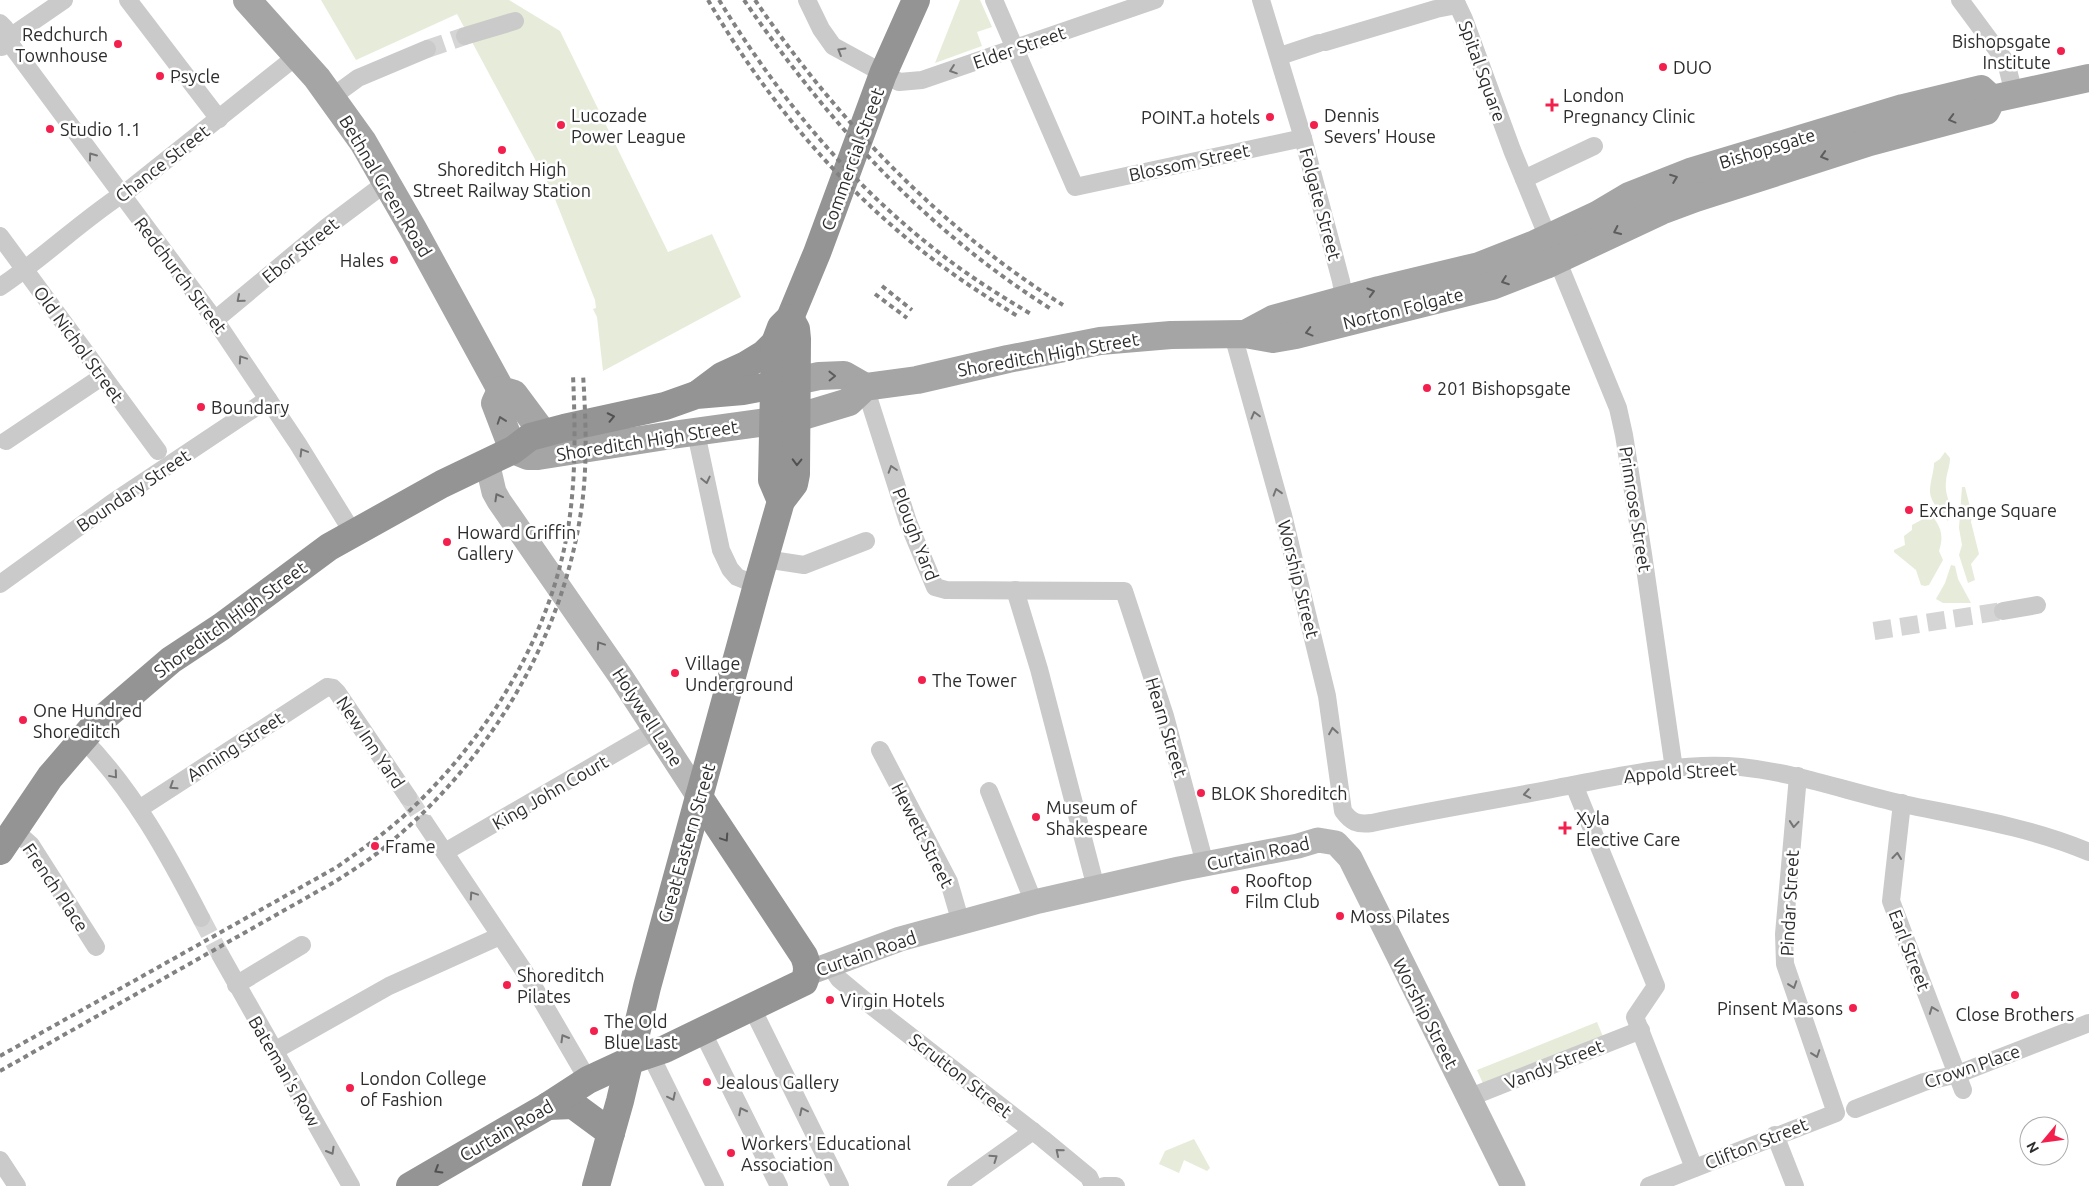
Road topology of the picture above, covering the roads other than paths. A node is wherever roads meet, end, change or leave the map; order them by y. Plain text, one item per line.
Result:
1 (64, 0) edge
2 (128, 0) edge
3 (248, 0) edge
4 (807, 0) edge
5 (916, 0) edge
6 (994, 0) edge
7 (1155, 0) edge
8 (1262, 0) edge
9 (1960, 0) edge
10 (1458, 2) edge
11 (515, 21) dead end
12 (0, 23) edge
13 (465, 36) tunnel mouth
14 (4, 45) edge
15 (1015, 48) junction
16 (427, 49) tunnel mouth
17 (298, 55) junction
18 (1280, 56) junction
19 (883, 74) junction
20 (2089, 78) edge
21 (2003, 96) junction
22 (332, 97) junction
23 (219, 119) junction
24 (1303, 138) junction
25 (1594, 146) dead end
26 (1524, 179) junction
27 (387, 182) junction
28 (121, 195) junction
29 (0, 236) edge
30 (1553, 248) junction
31 (25, 270) junction
32 (0, 287) edge
33 (1345, 311) junction
34 (790, 318) junction
35 (215, 320) junction
36 (1239, 335) junction
37 (775, 343) junction
38 (103, 376) junction
39 (786, 383) junction
40 (865, 387) junction
41 (501, 390) junction
42 (696, 395) junction
43 (268, 399) junction
44 (785, 420) junction
45 (696, 432) junction
46 (543, 433) junction
47 (2, 443) edge
48 (513, 450) junction
49 (158, 451) dead end
50 (487, 462) junction
51 (353, 533) junction
52 (866, 541) dead end
53 (765, 559) junction
54 (0, 584) edge
55 (757, 585) junction
56 (1015, 590) junction
57 (1124, 591) joint
58 (2037, 605) dead end
59 (2003, 611) tunnel mouth
60 (333, 688) joint
61 (655, 730) junction
62 (82, 738) junction
63 (880, 750) dead end
64 (1674, 769) junction
65 (1798, 776) junction
66 (1574, 785) junction
67 (989, 791) dead end
68 (408, 797) tunnel mouth
69 (699, 797) junction
70 (1902, 803) junction
71 (139, 809) junction
72 (425, 823) tunnel mouth
73 (1355, 823) joint
74 (7, 840) edge
75 (1336, 843) joint
76 (445, 852) junction
77 (2089, 852) edge
78 (1205, 864) junction
79 (1096, 888) junction
80 (1034, 902) junction
81 (201, 918) tunnel mouth
82 (961, 923) junction
83 (500, 936) junction
84 (302, 945) dead end
85 (96, 947) dead end
86 (221, 956) tunnel mouth
87 (818, 968) junction
88 (236, 984) junction
89 (750, 1006) junction
90 (2089, 1023) edge
91 (1640, 1030) junction
92 (702, 1031) junction
93 (274, 1051) junction
94 (640, 1057) junction
95 (588, 1080) junction
96 (1961, 1082) junction
97 (1468, 1098) junction
98 (548, 1106) junction
99 (1855, 1109) dead end
100 (1836, 1113) joint
101 (1033, 1131) junction
102 (611, 1133) junction
103 (1775, 1135) junction
104 (0, 1160) edge
105 (1694, 1168) junction
106 (10, 1181) edge
107 (351, 1186) edge
108 (410, 1186) edge
109 (596, 1186) edge
110 (716, 1186) edge
111 (779, 1186) edge
112 (840, 1186) edge
113 (956, 1186) edge
114 (1093, 1186) edge
115 (1104, 1186) edge
116 (1116, 1186) edge
117 (1512, 1186) edge
118 (1652, 1186) edge
119 (1794, 1186) edge

1 - 14 street
2 - 23 street
3 - 17 main road, Bethnal Green Road
19 -> 4 street, Elder Street
5 - 19 highway, Commercial Street
6 - 15 street
7 - 15 street, Elder Street
8 - 18 street, Folgate Street
9 - 21 street
10 - 18 street, Spital Square
10 - 26 street, Spital Square
11 - 13 street
12 - 14 street, Redchurch Street
28 -> 14 street, Redchurch Street
15 -> 19 street, Elder Street
15 - 24 street, Blossom Street
16 - 22 street
17 - 22 main road, Bethnal Green Road
17 - 23 street, Chance Street
18 - 24 street, Folgate Street
19 - 34 highway, Commercial Street
20 - 21 main road, Bishopsgate
21 - 30 main road, Bishopsgate
22 - 27 main road, Bethnal Green Road
23 - 28 street, Chance Street
24 - 33 street, Folgate Street
25 - 26 street
26 - 30 street, Spital Square
27 -> 35 street, Ebor Street
27 - 41 main road, Bethnal Green Road
28 - 31 street, Chance Street
28 - 35 street, Redchurch Street
29 - 31 street, Old Nichol Street
30 - 33 main road, Norton Folgate
30 - 64 street, Primrose Street
31 - 32 street, Chance Street
31 - 38 street, Old Nichol Street
33 - 36 main road, Norton Folgate
34 - 37 highway, Commercial Street
34 - 39 highway, Commercial Street
43 -> 35 street, Redchurch Street
36 - 40 main road, Shoreditch High Street
73 -> 36 street, Worship Street
37 - 39 highway, Commercial Street
37 - 42 highway
38 - 47 street
38 - 49 street, Old Nichol Street
39 -> 40 main road, Shoreditch High Street
39 - 42 highway, Shoreditch High Street
39 - 44 highway, Commercial Street
40 - 44 main road, Shoreditch High Street
56 -> 40 street, Plough Yard
41 - 46 main road, Bethnal Green Road
48 -> 41 main road
46 -> 42 highway, Shoreditch High Street
51 -> 43 street, Redchurch Street
43 - 54 street, Boundary Street
44 - 45 main road, Shoreditch High Street
44 - 53 highway, Great Eastern Street
45 - 48 main road, Shoreditch High Street
45 -> 55 street
46 - 48 highway, Shoreditch High Street
48 - 50 highway, Shoreditch High Street
50 - 51 highway, Shoreditch High Street
61 -> 50 street, Holywell Lane
51 - 62 highway, Shoreditch High Street
52 - 53 street
53 - 55 highway, Great Eastern Street
55 - 69 highway, Great Eastern Street
56 - 57 street, Plough Yard
56 - 79 street
57 - 78 street, Hearn Street
58 - 59 street
60 - 68 street, New Inn Yard
60 -> 71 street, Anning Street
61 - 69 street, Holywell Lane
61 - 76 street, King John Court
62 -> 71 street
62 - 74 highway, Shoreditch High Street
63 - 82 street, Hewett Street
64 - 65 street, Appold Street
64 - 66 street, Appold Street
65 - 70 street, Appold Street
65 -> 100 street, Pindar Street
66 -> 73 street, Appold Street
66 - 91 street
67 - 80 street
69 -> 87 highway, Holywell Lane
69 - 94 highway, Great Eastern Street
70 - 77 street, Appold Street
96 -> 70 street, Earl Street
71 - 81 street
72 - 76 street
74 - 85 street, French Place
75 - 78 street, Curtain Road
75 - 97 street, Worship Street
83 -> 76 street
78 - 79 street, Curtain Road
79 - 80 street, Curtain Road
80 - 82 street, Curtain Road
82 - 87 street, Curtain Road
83 - 93 street
95 -> 83 street
84 - 88 street
86 - 88 street, Bateman's Row
87 - 89 highway, Curtain Road
87 - 101 street, Scrutton Street
88 - 93 street, Bateman's Row
89 - 92 highway, Curtain Road
112 -> 89 street
90 - 96 street, Crown Place
91 - 97 street, Vandy Street
91 - 105 street
92 - 94 highway, Curtain Road
111 -> 92 street
93 -> 107 street, Bateman's Row
94 - 95 highway, Curtain Road
94 - 102 highway, Great Eastern Street
94 -> 110 street
95 - 98 highway, Curtain Road
96 - 99 street, Crown Place
97 - 117 street, Worship Street
98 - 102 highway
98 -> 108 highway, Curtain Road
100 - 103 street, Clifton Street
113 -> 101 street
114 -> 101 street, Scrutton Street
102 - 109 highway, Great Eastern Street
103 - 105 street, Clifton Street
103 - 119 street
104 - 106 street
105 - 118 street, Clifton Street
115 - 116 street

